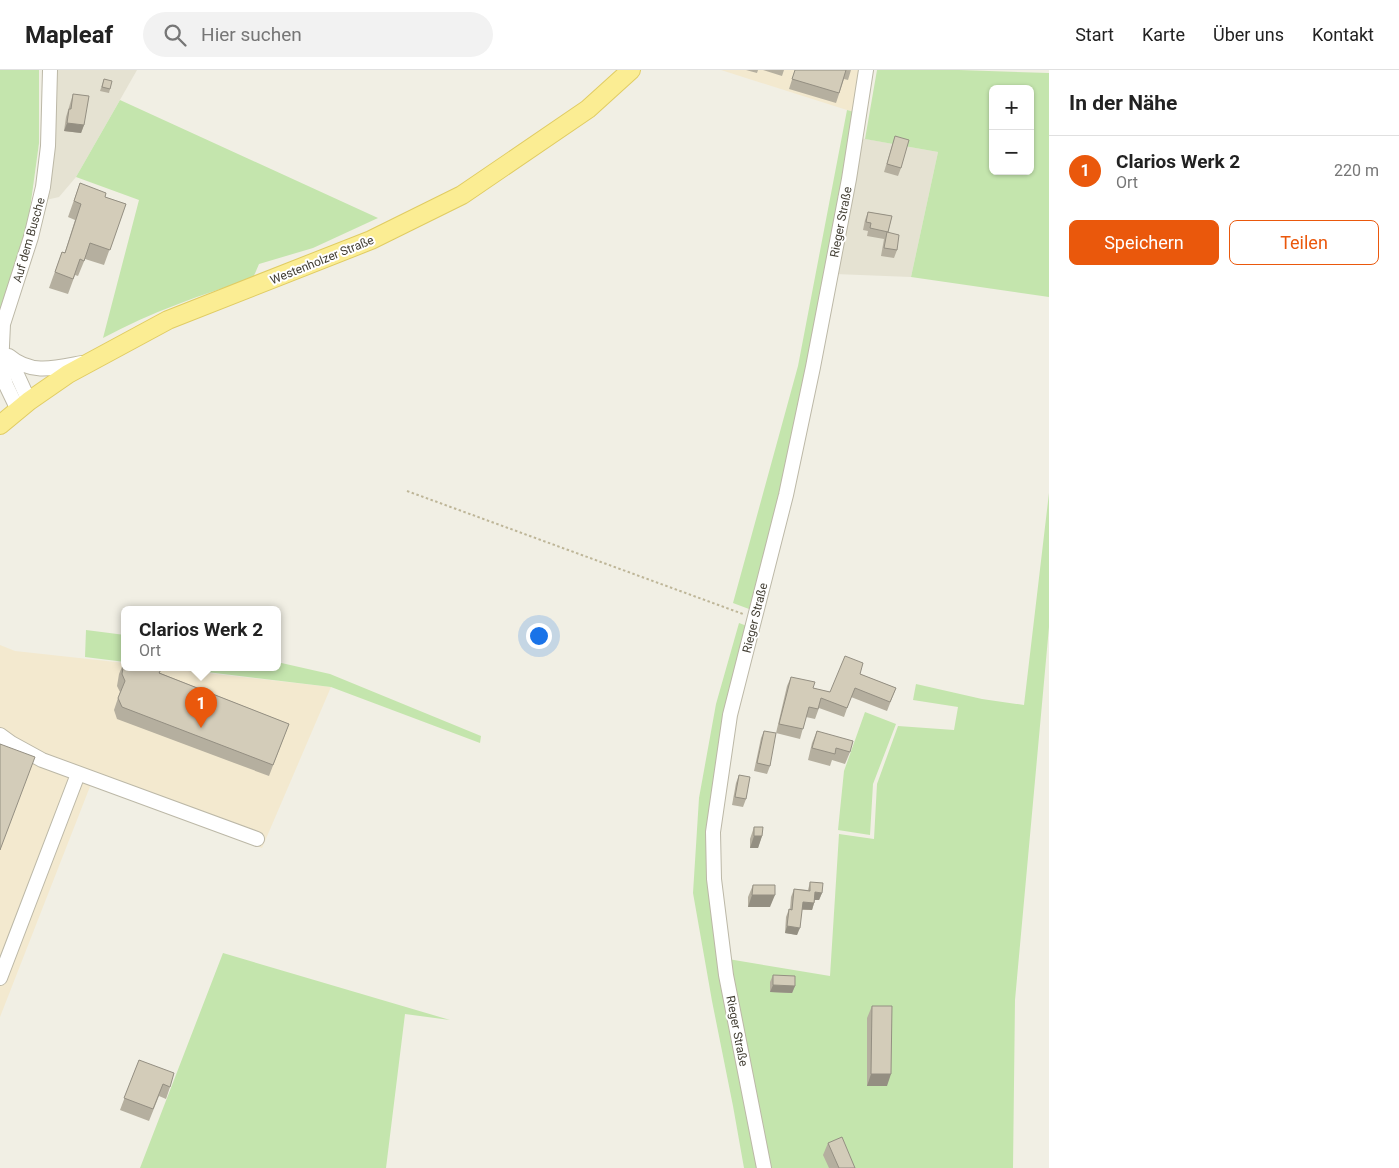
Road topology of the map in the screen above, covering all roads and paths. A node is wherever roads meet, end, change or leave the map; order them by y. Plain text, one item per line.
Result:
1 (50, 70) edge
2 (630, 70) edge
3 (866, 70) edge
4 (6, 351) junction
5 (92, 361) junction
6 (24, 406) junction
7 (0, 425) edge
8 (407, 491) dead end
9 (756, 619) junction
10 (0, 735) edge
11 (78, 774) junction
12 (257, 839) dead end
13 (0, 978) edge
14 (764, 1168) edge

1 - 4 street, Auf dem Busche
2 - 5 main road, Westenholzer Straße
3 - 9 street, Rieger Straße
4 - 5 street
4 - 6 street, Auf dem Busche
5 - 6 main road, Westenholzer Straße
6 - 7 main road, Westenholzer Straße
8 - 9 path
9 - 14 street, Rieger Straße
10 - 11 street
11 - 12 street
11 - 13 street

